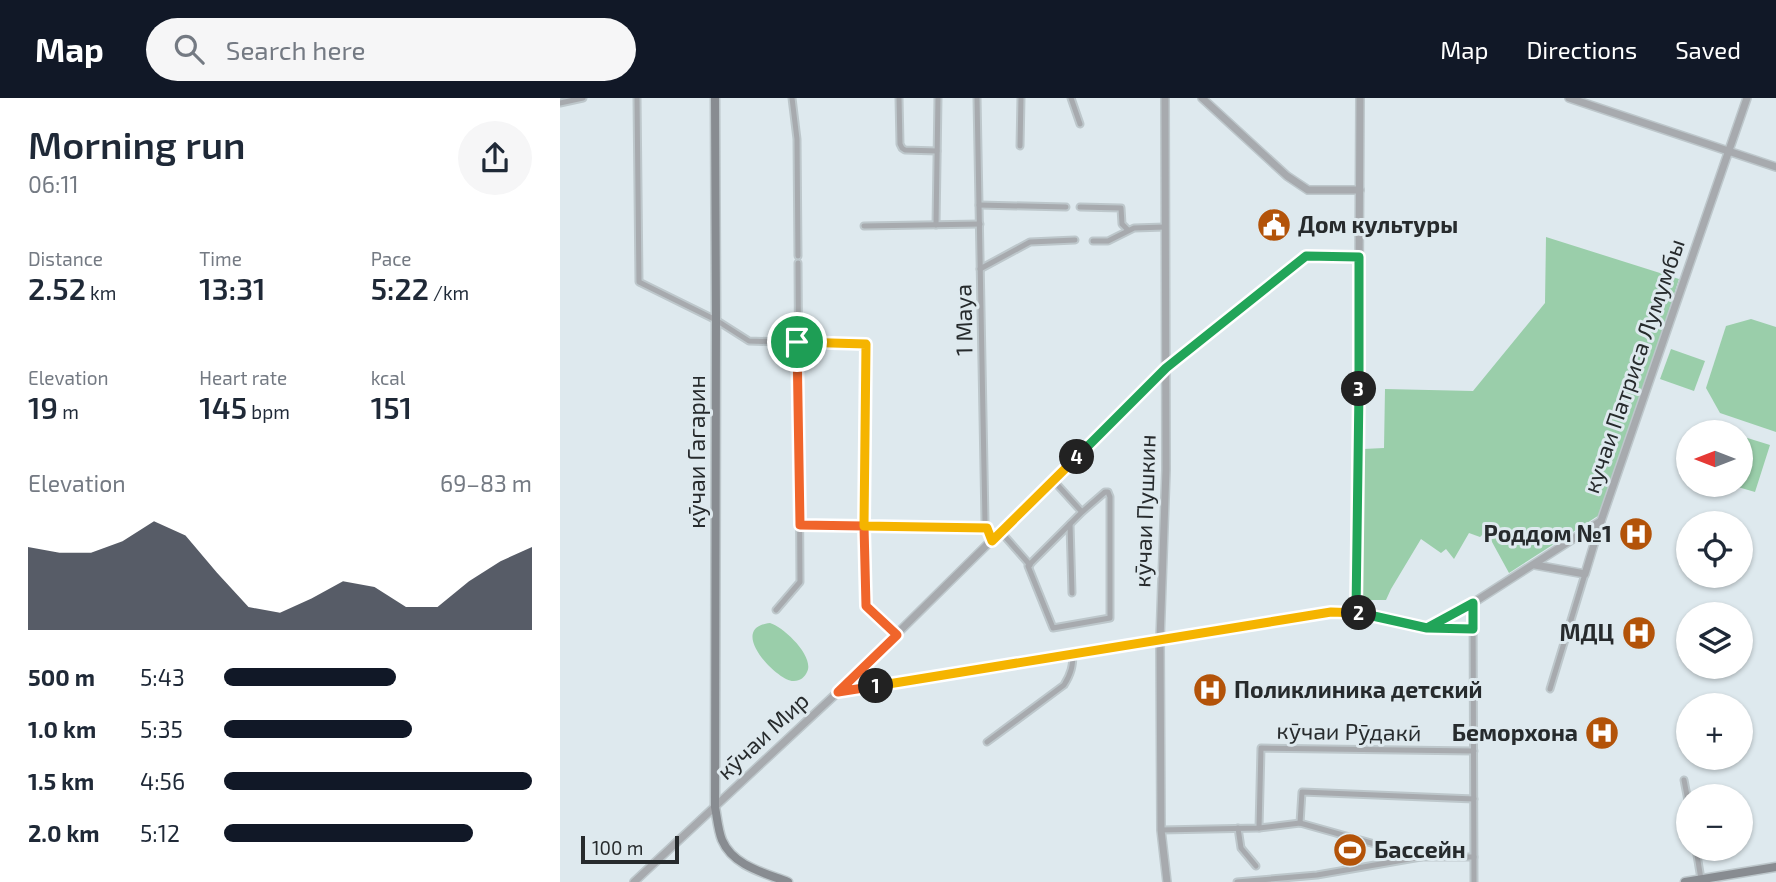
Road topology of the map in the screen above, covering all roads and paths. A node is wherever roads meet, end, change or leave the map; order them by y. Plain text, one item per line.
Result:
1 (583, 98) edge
2 (637, 98) edge
3 (715, 98) edge
4 (792, 98) edge
5 (900, 98) edge
6 (938, 98) edge
7 (977, 98) edge
8 (1021, 98) edge
9 (1071, 98) edge
10 (1165, 98) edge
11 (1202, 98) edge
12 (1360, 98) edge
13 (1570, 98) edge
14 (1747, 98) edge
15 (560, 103) edge
16 (1080, 124) dead end
17 (1020, 146) dead end
18 (1729, 150) junction
19 (937, 151) junction
20 (1776, 167) edge
21 (1360, 190) junction
22 (979, 205) junction
23 (1066, 207) dead end
24 (1080, 207) dead end
25 (979, 224) junction
26 (936, 225) junction
27 (864, 226) dead end
28 (1165, 227) junction
29 (1128, 230) junction
30 (1074, 240) dead end
31 (1093, 241) dead end
32 (1359, 257) junction
33 (980, 268) junction
34 (716, 320) junction
35 (797, 342) junction
36 (1166, 368) junction
37 (1053, 480) junction
38 (1082, 512) junction
39 (1601, 521) junction
40 (1070, 524) junction
41 (800, 525) junction
42 (864, 526) junction
43 (987, 528) junction
44 (1001, 532) junction
45 (992, 541) junction
46 (1030, 565) junction
47 (1535, 565) junction
48 (1585, 574) junction
49 (1072, 593) dead end
50 (1473, 603) junction
51 (776, 610) dead end
52 (1356, 612) junction
53 (1427, 628) junction
54 (1473, 629) junction
55 (897, 635) junction
56 (1160, 639) junction
57 (1073, 653) junction
58 (1550, 689) dead end
59 (838, 692) junction
60 (987, 742) dead end
61 (1474, 751) junction
62 (1684, 780) dead end
63 (1685, 784) edge
64 (1474, 799) junction
65 (715, 807) junction
66 (1300, 823) junction
67 (1238, 828) junction
68 (1259, 828) junction
69 (1161, 830) junction
70 (1421, 857) junction
71 (1474, 857) junction
72 (1698, 861) edge
73 (1256, 866) dead end
74 (1776, 867) edge
75 (1701, 879) junction
76 (634, 882) edge
77 (788, 882) edge
78 (1167, 882) edge
79 (1237, 882) edge
80 (1474, 882) edge
81 (1685, 882) edge

1 - 15 street
2 - 34 street
3 - 34 main road, кӯчаи Гагарин
4 - 35 street
5 - 19 street
6 - 19 street
7 - 22 street, 1 Maya
8 - 17 street
9 - 16 street
10 - 28 street, кӯчаи Пушкин
11 - 21 street
12 - 21 street
13 - 18 street
14 - 18 street, кучаи Патриса Лумумбы
18 - 20 street
18 - 39 street, кучаи Патриса Лумумбы
19 - 26 street
21 - 32 street
22 - 23 street
22 - 25 street, 1 Maya
24 - 29 street
25 - 26 street
25 - 33 street, 1 Maya
26 - 27 street
28 - 29 street
28 - 36 street, кӯчаи Пушкин
29 - 31 street
30 - 33 street
32 - 36 street, кӯчаи Мир
32 - 52 street
33 - 43 street, 1 Maya
34 - 35 street
34 - 65 main road, кӯчаи Гагарин
35 - 41 street
35 - 42 street
36 - 37 street, кӯчаи Мир
36 - 56 street, кӯчаи Пушкин
37 - 38 street
37 - 44 street, кӯчаи Мир
38 - 40 street
38 - 46 street
39 - 47 street
39 - 48 street, кучаи Патриса Лумумбы
40 - 46 street
40 - 49 street
41 - 42 street
41 - 51 street
42 - 43 street
42 - 55 street
43 - 45 street, 1 Maya
44 - 45 street, кӯчаи Мир
44 - 46 street
45 - 55 street, кӯчаи Мир
47 - 48 street
47 - 50 street
48 - 58 street, кучаи Патриса Лумумбы
50 - 53 street
50 - 54 street
52 - 53 street
52 - 56 street
53 - 54 street
54 - 61 street
55 - 59 street, кӯчаи Мир
56 - 57 street
56 - 69 street, кӯчаи Пушкин
57 - 59 street
57 - 60 street
59 - 65 street, кӯчаи Мир
61 - 64 street
61 - 68 street, кӯчаи Рӯдакӣ
62 - 63 street
64 - 66 street
64 - 71 street
65 - 76 street, кӯчаи Мир
65 - 77 main road, кӯчаи Гагарин
66 - 68 street
66 - 70 street
67 - 68 street
67 - 69 street
67 - 73 street
69 - 78 street, кӯчаи Пушкин
70 - 71 street
70 - 79 street
71 - 80 street
72 - 75 street
74 - 75 main road
75 - 81 main road

